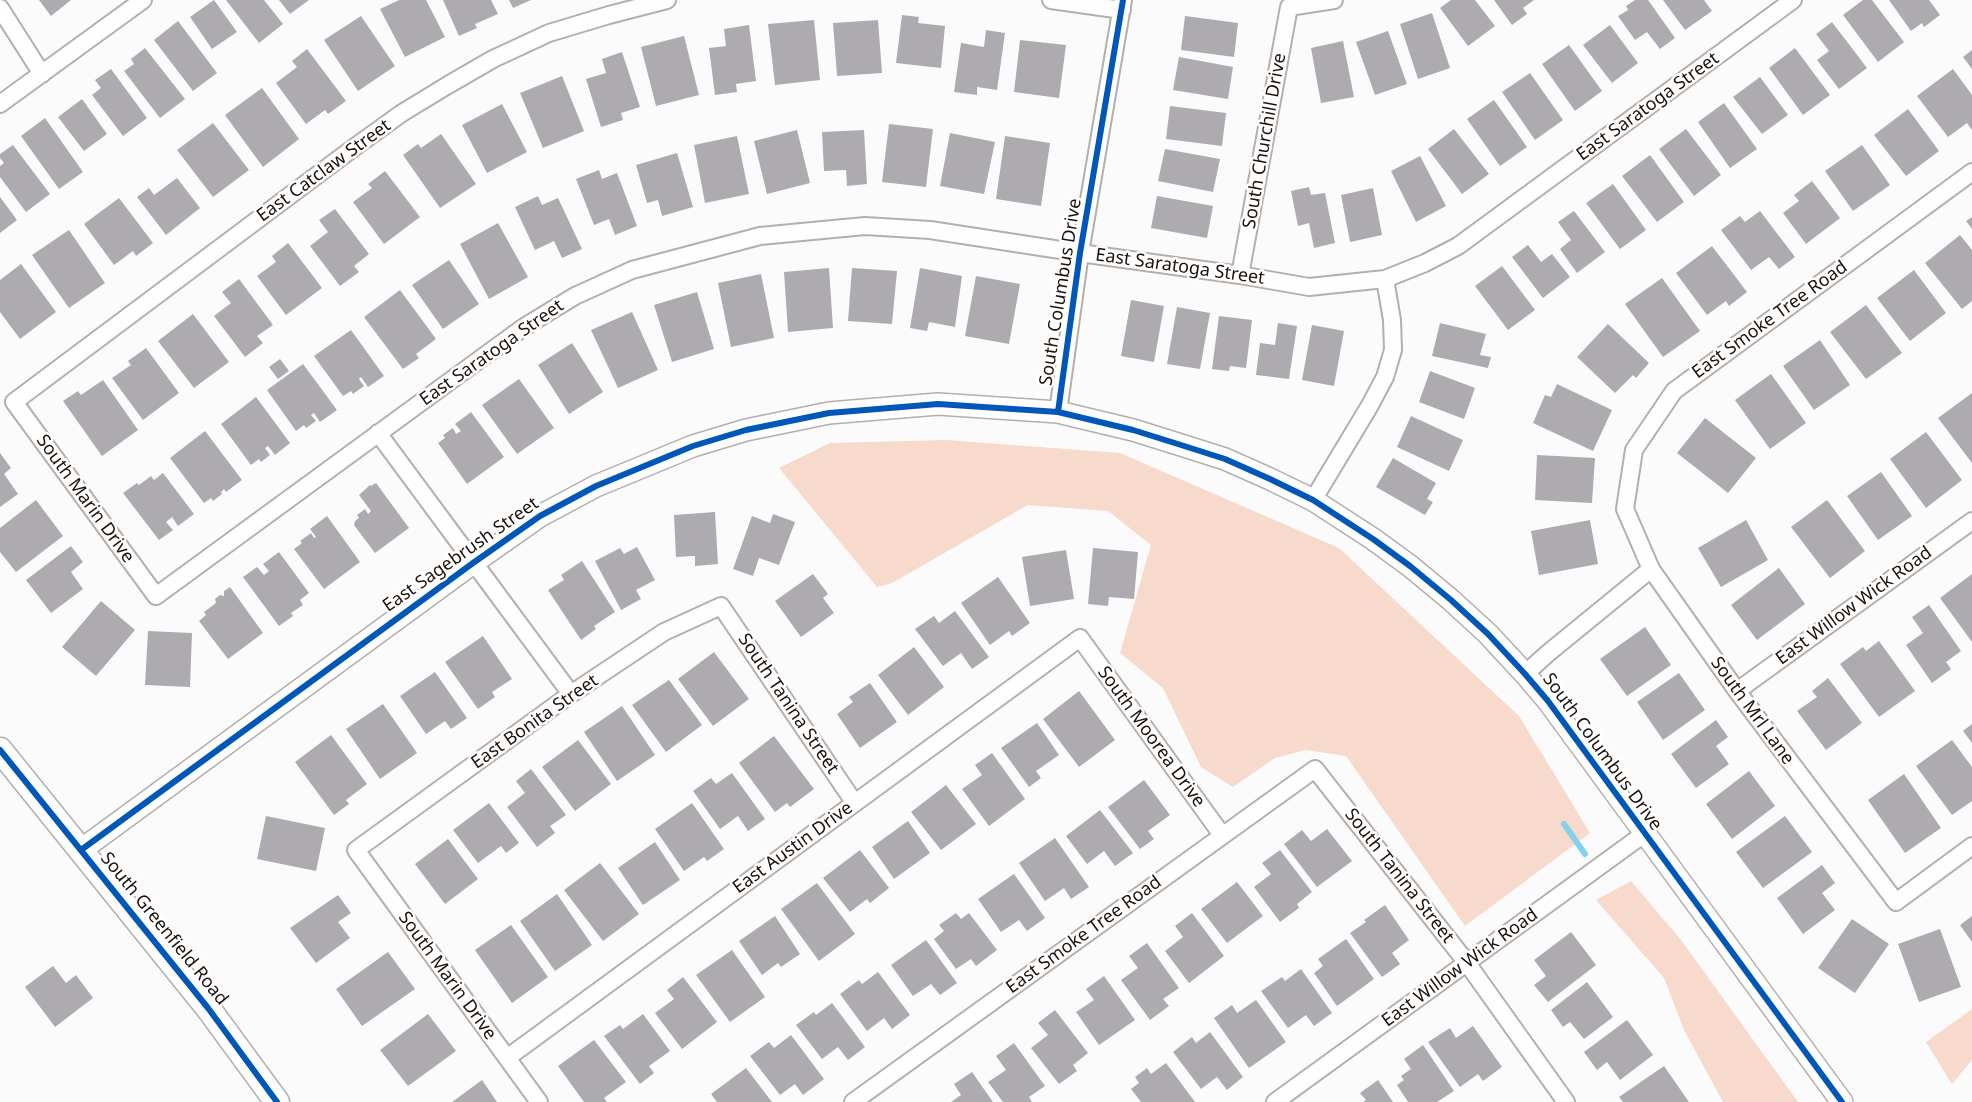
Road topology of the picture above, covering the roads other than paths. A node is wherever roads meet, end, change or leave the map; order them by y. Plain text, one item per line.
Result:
1 (143, 0) edge
2 (667, 0) edge
3 (1052, 0) edge
4 (1334, 0) edge
5 (1793, 0) edge
6 (1123, 5) edge
7 (0, 8) edge
8 (42, 74) junction
9 (0, 104) edge
10 (1972, 172) edge
11 (1080, 253) junction
12 (1240, 274) junction
13 (1385, 279) junction
14 (14, 402) joint
15 (1058, 412) junction
16 (378, 434) junction
17 (1313, 500) junction
18 (1625, 509) joint
19 (1972, 521) edge
20 (473, 563) junction
21 (1651, 569) junction
22 (156, 596) joint
23 (721, 606) joint
24 (1080, 638) joint
25 (1525, 674) junction
26 (1737, 691) junction
27 (571, 694) junction
28 (0, 750) edge
29 (1315, 769) joint
30 (854, 802) junction
31 (1644, 834) junction
32 (1222, 835) junction
33 (1972, 846) edge
34 (81, 850) junction
35 (356, 850) joint
36 (1467, 963) junction
37 (507, 1058) junction
38 (277, 1102) edge
39 (538, 1102) edge
40 (854, 1102) edge
41 (1275, 1102) edge
42 (1566, 1102) edge
43 (1842, 1102) edge

1 - 8 street
2 - 14 street, East Catclaw Street
3 - 6 street
4 - 12 street, South Churchill Drive
5 - 13 street, East Saratoga Street
6 - 11 street, South Columbus Drive
7 - 8 street
8 - 9 street
10 - 18 street, East Smoke Tree Road
11 - 12 street, East Saratoga Street
11 - 15 street, South Columbus Drive
11 - 16 street, East Saratoga Street
12 - 13 street, East Saratoga Street
13 - 17 street
14 - 22 street, South Marin Drive
15 - 17 street, South Columbus Drive
15 - 20 street, East Sagebrush Street
16 - 20 street
16 - 22 street, East Saratoga Street
17 - 25 street, South Columbus Drive
18 - 21 street, South Mrl Lane
19 - 26 street, East Willow Wick Road
20 - 27 street
20 - 34 street, East Sagebrush Street
21 - 25 street
21 - 26 street, South Mrl Lane
23 - 27 street, East Bonita Street
23 - 30 street, South Tanina Street
24 - 30 street, East Austin Drive
24 - 32 street, South Moorea Drive
25 - 31 street, South Columbus Drive
26 - 33 street, South Mrl Lane
27 - 35 street, East Bonita Street
28 - 34 main road, South Greenfield Road
29 - 32 street, East Smoke Tree Road
29 - 36 street, South Tanina Street
30 - 37 street, East Austin Drive
31 - 36 street, East Willow Wick Road
31 - 43 street, South Columbus Drive
32 - 40 street, East Smoke Tree Road
34 - 38 main road, South Greenfield Road
35 - 37 street, South Marin Drive
36 - 41 street, East Willow Wick Road
36 - 42 street, South Tanina Street
37 - 39 street, South Marin Drive

